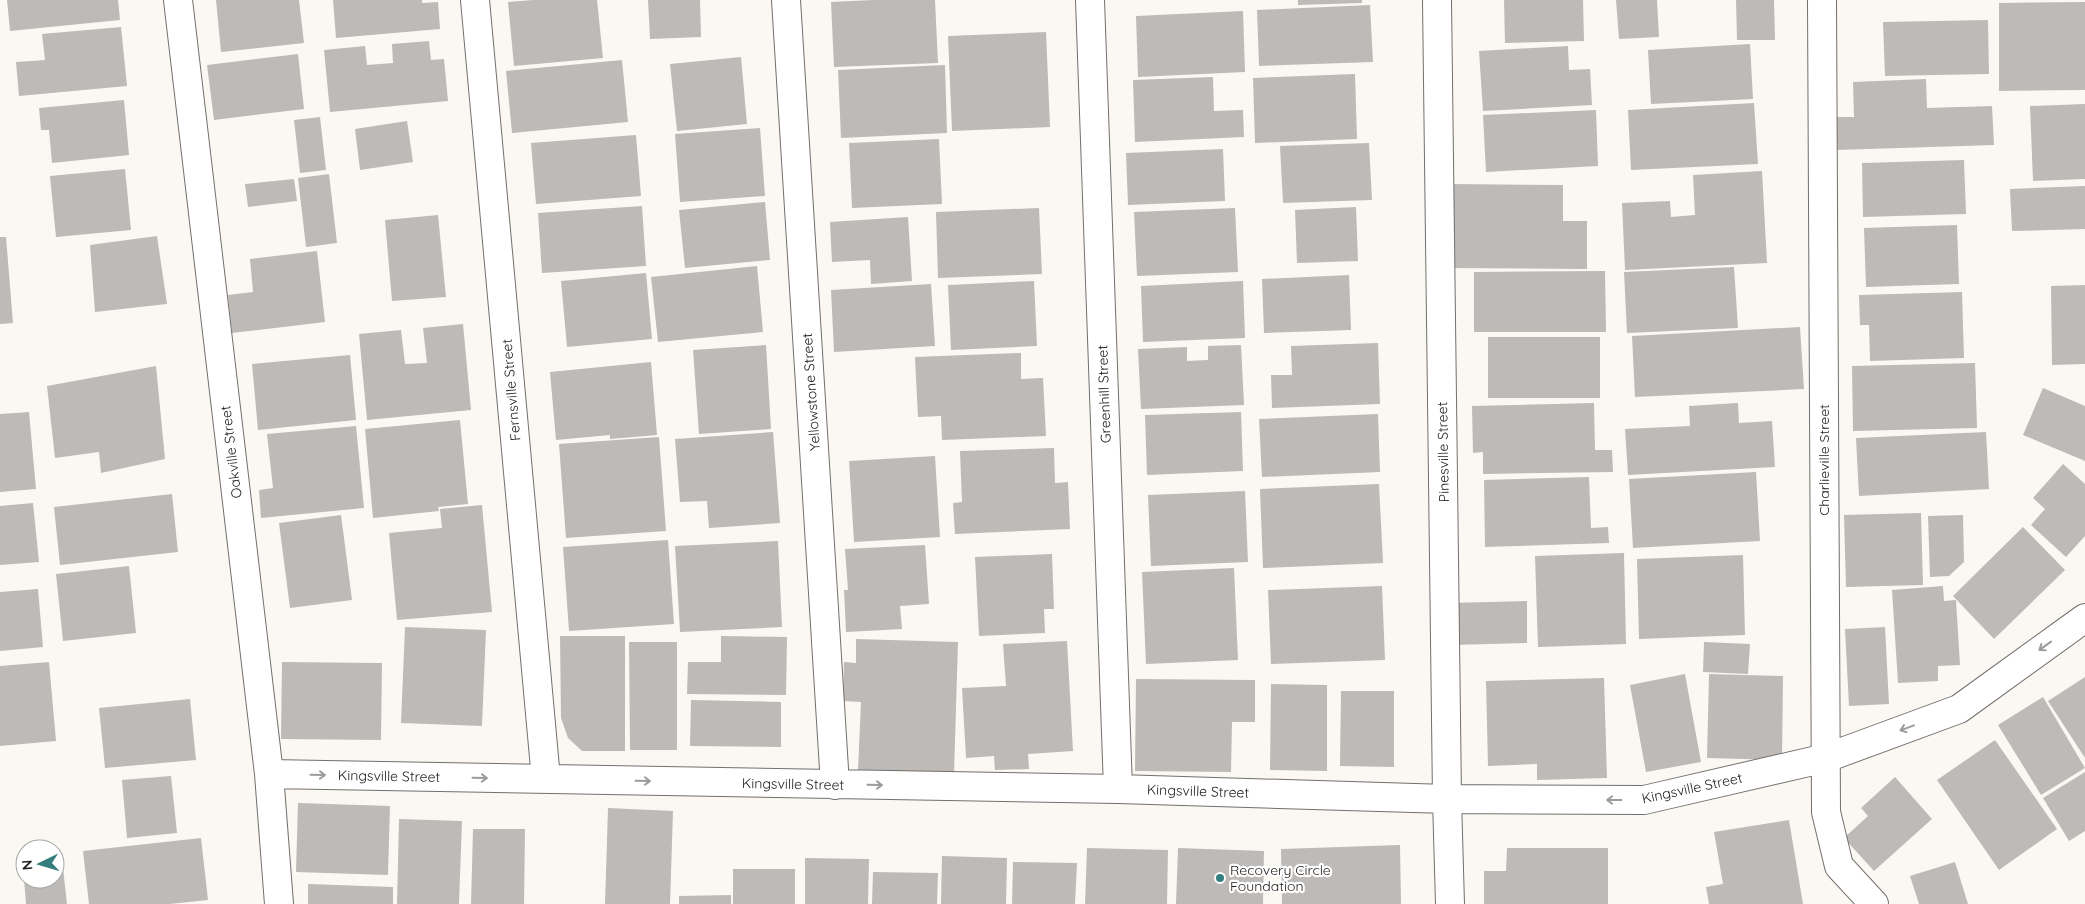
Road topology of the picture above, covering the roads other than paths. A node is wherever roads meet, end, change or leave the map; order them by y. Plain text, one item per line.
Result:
1 (178, 0) edge
2 (475, 0) edge
3 (786, 0) edge
4 (1090, 0) edge
5 (1437, 0) edge
6 (1822, 0) edge
7 (2085, 618) edge
8 (1826, 758) junction
9 (269, 774) junction
10 (546, 780) junction
11 (835, 785) junction
12 (1118, 789) junction
13 (1447, 800) junction
14 (279, 904) edge
15 (1450, 904) edge
16 (1874, 904) edge

1 - 9 street, Oakville Street
2 - 10 street, Fernsville Street
3 - 11 street, Yellowstone Street
4 - 12 street, Greenhill Street
5 - 13 street, Pinesville Street
6 - 8 street, Charlieville Street
7 -> 8 street, Kingsville Street
8 -> 13 street, Kingsville Street
8 - 16 street, Charlieville Street
9 -> 10 street, Kingsville Street
9 - 14 street, Oakville Street
10 -> 11 street, Kingsville Street
11 -> 12 street, Kingsville Street
12 - 13 street, Kingsville Street
13 - 15 street, Pinesville Street

